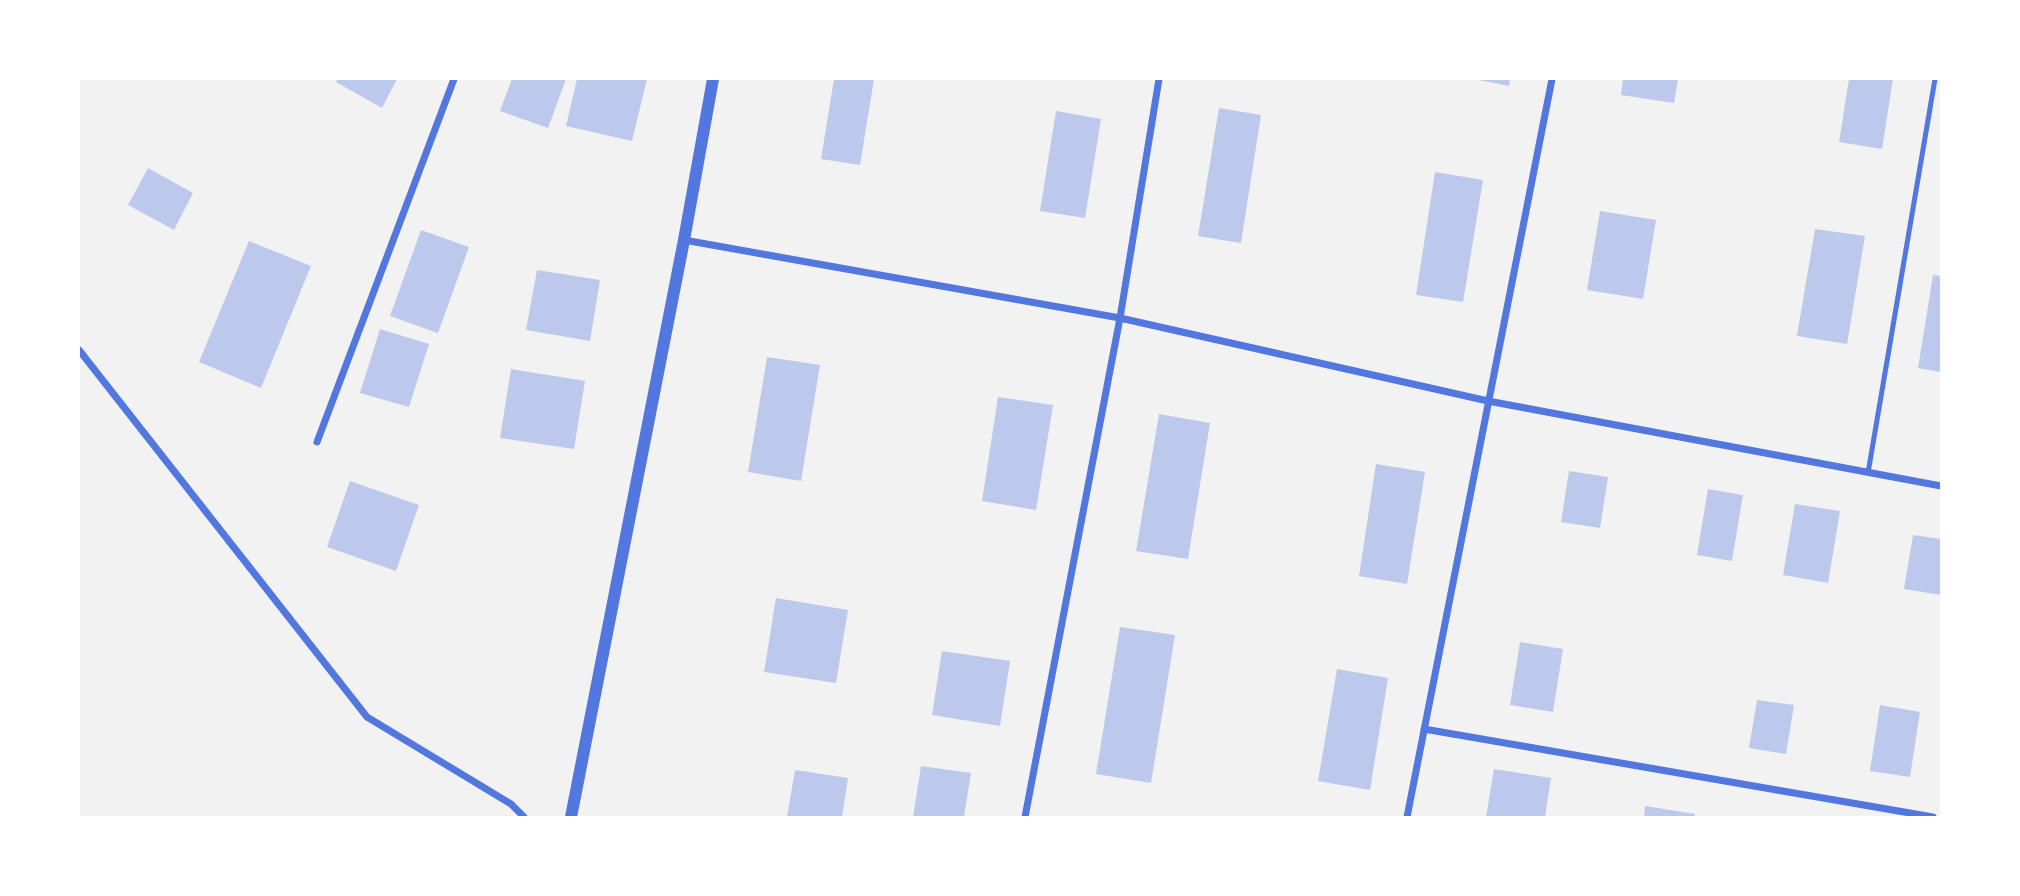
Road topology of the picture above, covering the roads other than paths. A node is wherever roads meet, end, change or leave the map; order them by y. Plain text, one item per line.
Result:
1 (454, 79) edge
2 (713, 79) edge
3 (1159, 79) edge
4 (1552, 79) edge
5 (1935, 79) edge
6 (684, 240) junction
7 (1120, 318) junction
8 (79, 350) edge
9 (1488, 401) junction
10 (317, 442) dead end
11 (1868, 472) junction
12 (1941, 486) edge
13 (1424, 729) junction
14 (524, 817) edge
15 (571, 817) edge
16 (1025, 817) edge
17 (1407, 817) edge
18 (1933, 817) edge

1 - 10 street
2 - 6 street
3 - 7 street
4 - 9 street
5 - 11 lane
6 - 7 street
6 - 15 street
7 - 9 street
7 - 16 street
8 - 14 street
9 - 11 street
9 - 13 street
11 - 12 street
13 - 17 street
13 - 18 street

